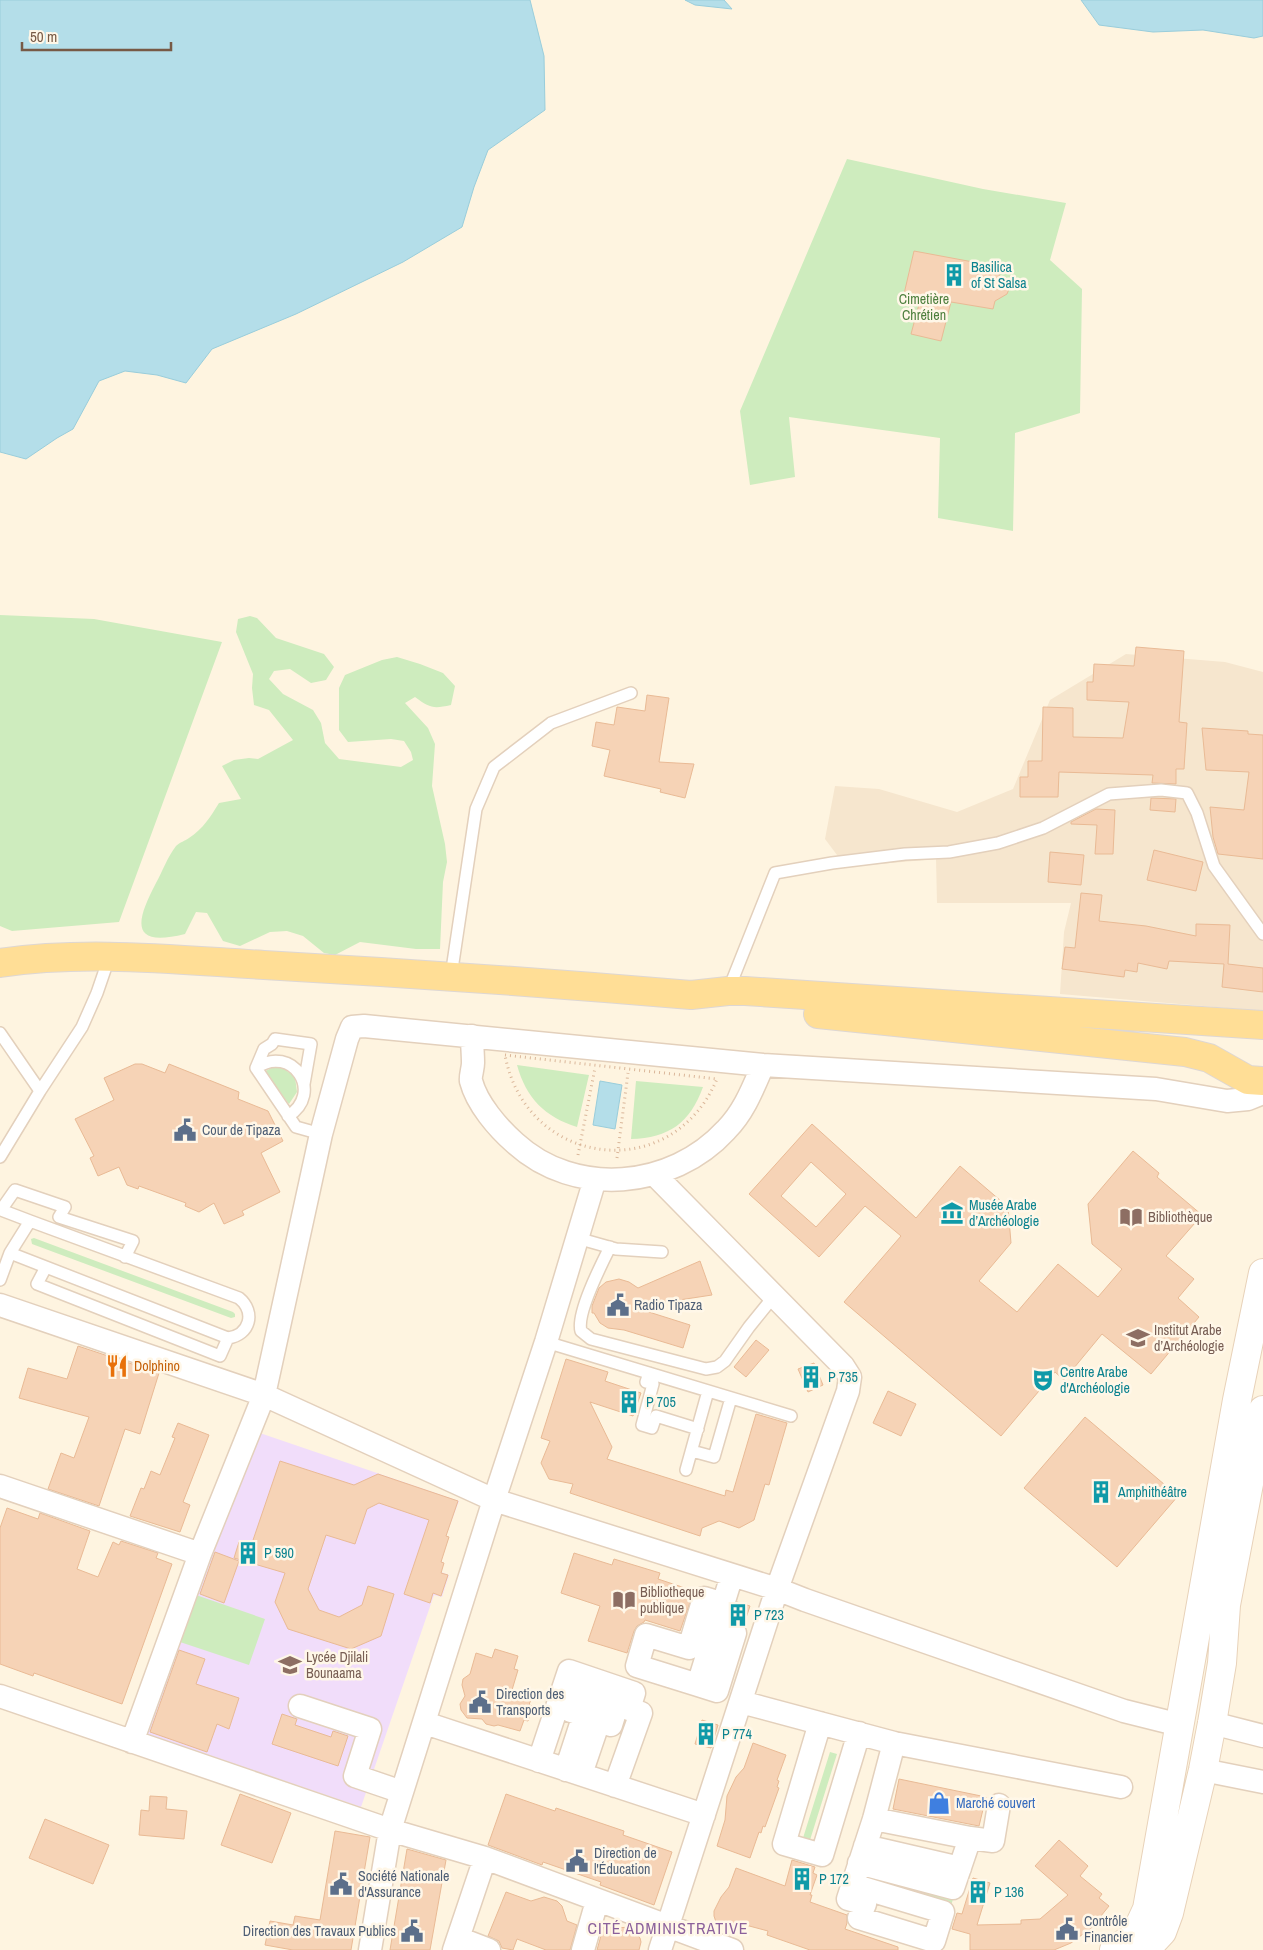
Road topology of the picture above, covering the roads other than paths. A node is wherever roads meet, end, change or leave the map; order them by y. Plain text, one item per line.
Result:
1 (631, 693) dead end
2 (1263, 934) edge
3 (109, 958) junction
4 (0, 963) edge
5 (451, 976) junction
6 (728, 991) junction
7 (691, 995) junction
8 (1263, 1025) edge
9 (0, 1033) edge
10 (472, 1036) junction
11 (763, 1065) junction
12 (256, 1068) junction
13 (1263, 1081) edge
14 (304, 1084) junction
15 (40, 1091) junction
16 (1263, 1093) edge
17 (288, 1116) junction
18 (321, 1134) junction
19 (0, 1157) edge
20 (655, 1175) junction
21 (603, 1180) junction
22 (30, 1221) junction
23 (577, 1238) junction
24 (610, 1247) junction
25 (662, 1252) dead end
26 (10, 1254) junction
27 (125, 1257) junction
28 (46, 1267) junction
29 (1263, 1273) edge
30 (0, 1280) edge
31 (774, 1296) junction
32 (0, 1305) edge
33 (228, 1338) junction
34 (546, 1342) junction
35 (649, 1373) junction
36 (708, 1391) junction
37 (264, 1395) junction
38 (731, 1398) junction
39 (1263, 1410) edge
40 (791, 1416) dead end
41 (698, 1429) junction
42 (692, 1451) junction
43 (686, 1470) dead end
44 (0, 1486) edge
45 (494, 1500) junction
46 (200, 1554) junction
47 (732, 1576) junction
48 (777, 1589) junction
49 (724, 1604) junction
50 (0, 1696) edge
51 (741, 1702) junction
52 (300, 1706) dead end
53 (425, 1723) junction
54 (820, 1723) junction
55 (1212, 1723) junction
56 (1180, 1725) junction
57 (859, 1733) junction
58 (1263, 1736) edge
59 (132, 1742) junction
60 (894, 1743) junction
61 (538, 1761) junction
62 (1203, 1770) junction
63 (1263, 1782) edge
64 (615, 1786) junction
65 (1121, 1787) dead end
66 (402, 1792) junction
67 (999, 1805) dead end
68 (704, 1815) junction
69 (390, 1830) junction
70 (867, 1840) junction
71 (965, 1853) junction
72 (486, 1858) junction
73 (852, 1885) dead end
74 (597, 1901) junction
75 (667, 1926) junction
76 (456, 1944) edge
77 (1137, 1947) edge
78 (370, 1950) edge
79 (489, 1950) edge
80 (583, 1950) edge
81 (660, 1950) edge
82 (732, 1950) edge

1 - 5 lane
2 - 6 lane
3 - 4 main road
3 - 5 main road
3 - 15 lane
5 - 7 main road
6 - 7 main road
6 - 8 main road
7 - 13 main road
9 - 15 lane
10 - 11 street
10 - 18 street
10 - 21 street
11 - 16 street
11 - 20 street
12 - 14 lane
12 - 14 lane
12 - 17 lane
14 - 17 lane
15 - 19 lane
17 - 18 lane
18 - 37 street
20 - 21 street
20 - 31 street
21 - 23 street
22 - 26 lane
22 - 27 lane
22 - 27 lane
23 - 24 lane
23 - 34 street
24 - 25 lane
24 - 31 lane
26 - 28 lane
26 - 30 lane
27 - 33 lane
28 - 33 lane
28 - 33 lane
29 - 56 main road
31 - 48 street
32 - 37 street
34 - 35 lane
34 - 45 street
35 - 36 lane
35 - 41 lane
36 - 38 lane
36 - 41 lane
37 - 45 street
37 - 46 street
38 - 40 lane
38 - 42 lane
39 - 55 main road
41 - 42 lane
42 - 43 lane
44 - 46 street
45 - 47 street
45 - 53 street
46 - 59 street
47 - 48 street
47 - 49 street
48 - 51 street
48 - 56 street
49 - 49 street
50 - 59 street
51 - 54 street
51 - 68 street
52 - 66 street
53 - 61 street
53 - 66 street
54 - 57 street
54 - 57 street
55 - 58 street
55 - 62 main road
56 - 77 main road
57 - 60 street
59 - 69 street
60 - 65 street
60 - 70 street
61 - 64 street
61 - 64 street
62 - 63 street
62 - 77 main road
64 - 68 street
66 - 69 street
67 - 71 street
68 - 75 street
69 - 72 street
69 - 78 street
70 - 71 street
70 - 71 street
70 - 73 street
72 - 74 street
72 - 76 street
74 - 75 street
74 - 80 street
75 - 81 street
75 - 82 street
76 - 79 street

